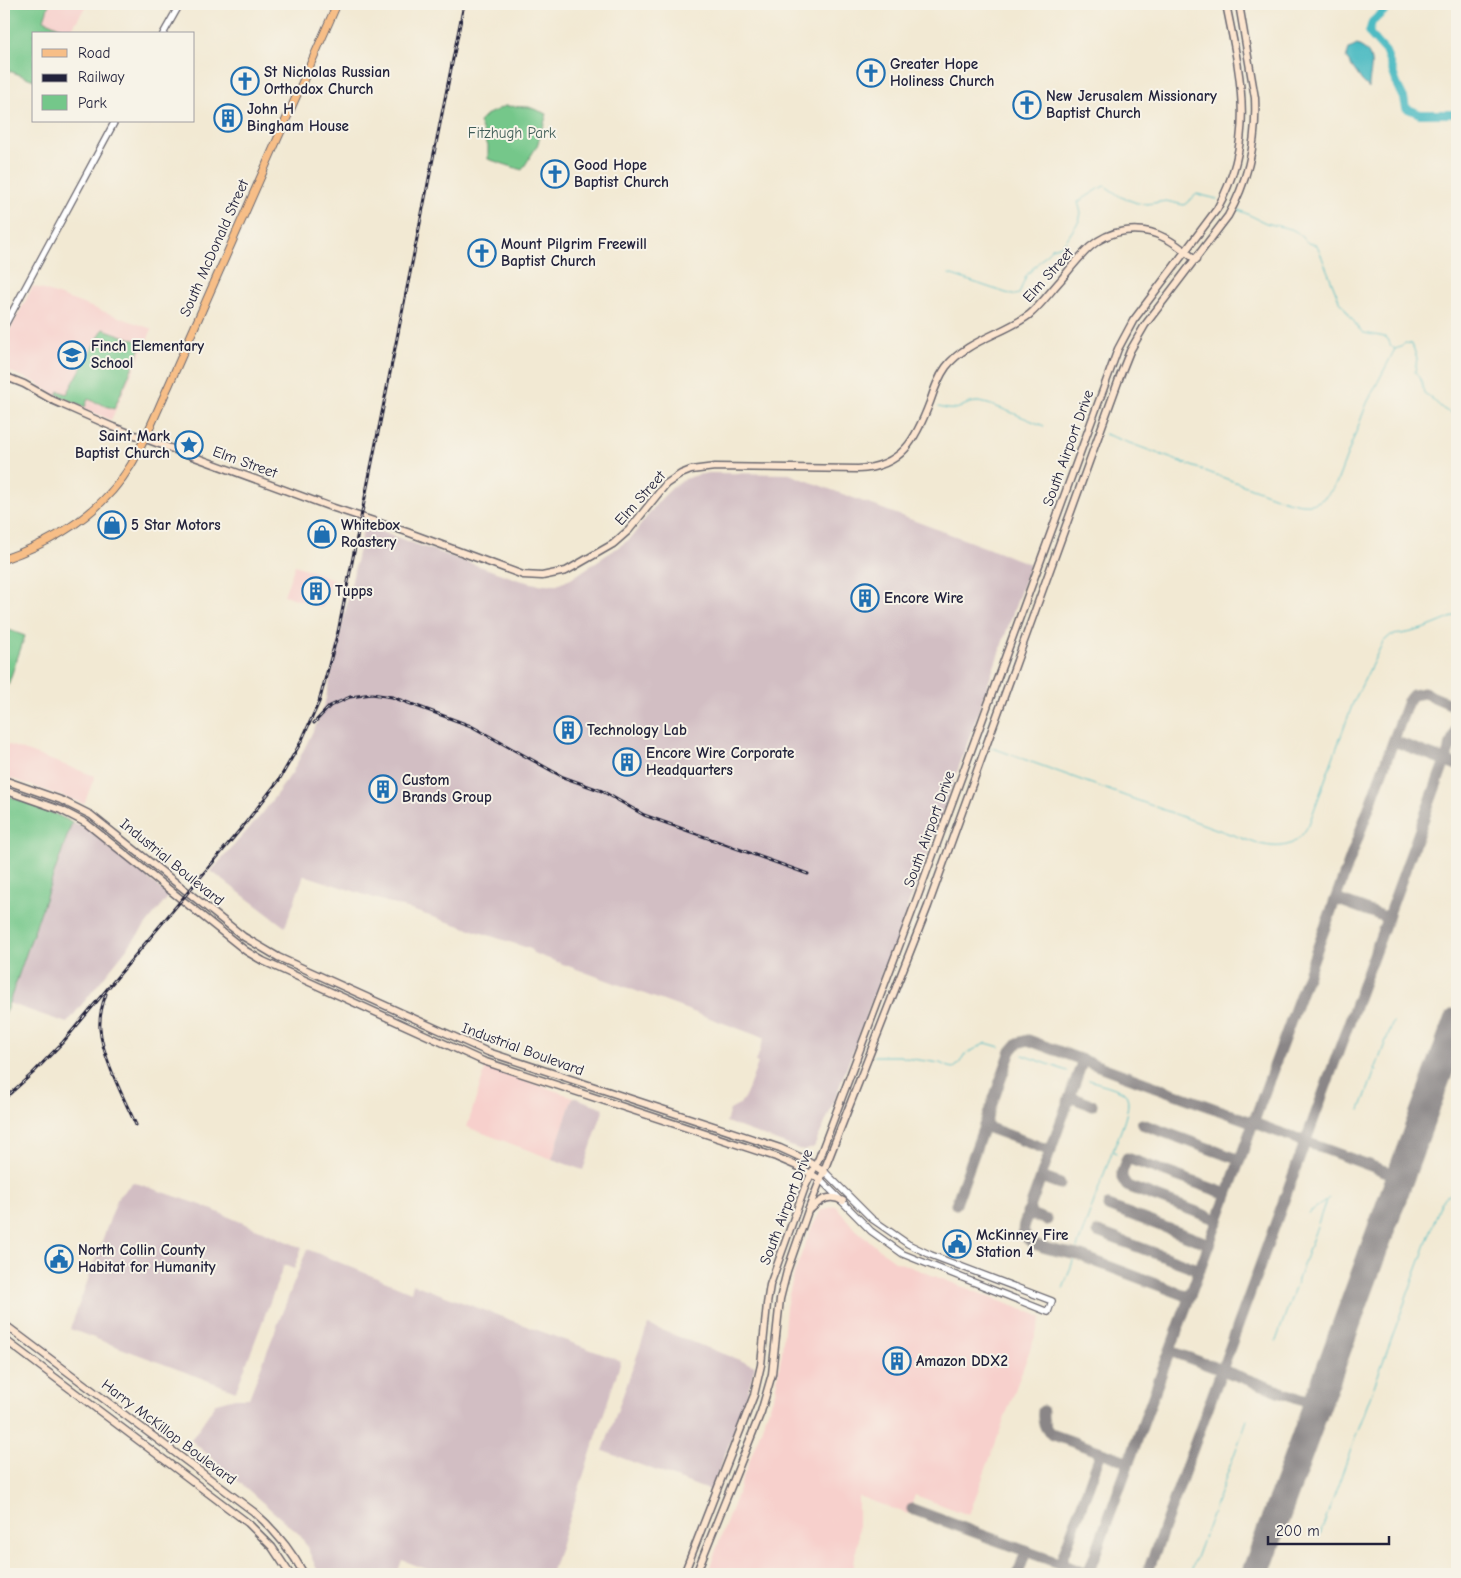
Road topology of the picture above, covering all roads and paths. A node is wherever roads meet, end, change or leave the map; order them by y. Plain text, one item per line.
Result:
1 (180, 4) edge
2 (337, 4) edge
3 (1226, 4) edge
4 (1239, 4) edge
5 (164, 32) edge
6 (115, 122) edge
7 (1185, 252) junction
8 (1196, 260) junction
9 (4, 327) edge
10 (4, 376) edge
11 (145, 439) junction
12 (4, 559) edge
13 (4, 780) edge
14 (4, 790) edge
15 (140, 853) junction
16 (135, 862) junction
17 (167, 875) junction
18 (916, 901) junction
19 (928, 906) junction
20 (604, 1090) junction
21 (601, 1100) junction
22 (715, 1127) junction
23 (712, 1137) junction
24 (815, 1165) junction
25 (825, 1172) junction
26 (811, 1174) junction
27 (821, 1180) junction
28 (843, 1201) junction
29 (808, 1212) junction
30 (777, 1263) junction
31 (789, 1267) junction
32 (4, 1324) edge
33 (4, 1339) edge
34 (182, 1458) junction
35 (727, 1464) junction
36 (175, 1467) junction
37 (738, 1470) junction
38 (289, 1549) junction
39 (279, 1556) junction
40 (290, 1574) edge
41 (304, 1574) edge
42 (684, 1574) edge
43 (696, 1574) edge

1 - 5 street
2 - 11 main road, South McDonald Street
3 - 7 main road, South Airport Drive
4 - 8 main road, South Airport Drive
6 - 9 street
7 - 8 main road, Elm Street
7 - 11 main road, Elm Street
7 - 18 main road, South Airport Drive
8 - 19 main road, South Airport Drive
10 - 11 main road, Elm Street
11 - 12 main road, South McDonald Street
13 - 15 main road, Industrial Boulevard
14 - 16 main road, Industrial Boulevard
15 - 16 main road
15 - 17 main road, Industrial Boulevard
16 - 17 main road
16 - 21 main road, Industrial Boulevard
17 - 20 main road, Industrial Boulevard
18 - 19 main road
18 - 24 main road, South Airport Drive
19 - 25 main road, South Airport Drive
20 - 21 main road
20 - 22 main road, Industrial Boulevard
21 - 23 main road, Industrial Boulevard
22 - 23 main road
22 - 24 main road, Industrial Boulevard
23 - 26 main road, Industrial Boulevard
24 - 25 main road, Industrial Boulevard
24 - 26 main road, South Airport Drive
25 - 27 main road, South Airport Drive
25 - 28 street, Industrial Boulevard
26 - 27 main road, Industrial Boulevard
26 - 30 main road, South Airport Drive
27 - 28 street, Industrial Boulevard
27 - 29 main road, South Airport Drive
28 - 29 main road
29 - 31 main road, South Airport Drive
30 - 31 main road
30 - 35 main road, South Airport Drive
31 - 37 main road, South Airport Drive
32 - 34 main road, Harry McKillop Boulevard
33 - 36 main road, Harry McKillop Boulevard
34 - 36 main road
34 - 38 main road, Harry McKillop Boulevard
35 - 37 main road
35 - 42 main road, South Airport Drive
36 - 39 main road, Harry McKillop Boulevard
37 - 43 main road, South Airport Drive
38 - 39 main road
38 - 41 main road, Harry McKillop Boulevard
39 - 40 main road, Harry McKillop Boulevard

